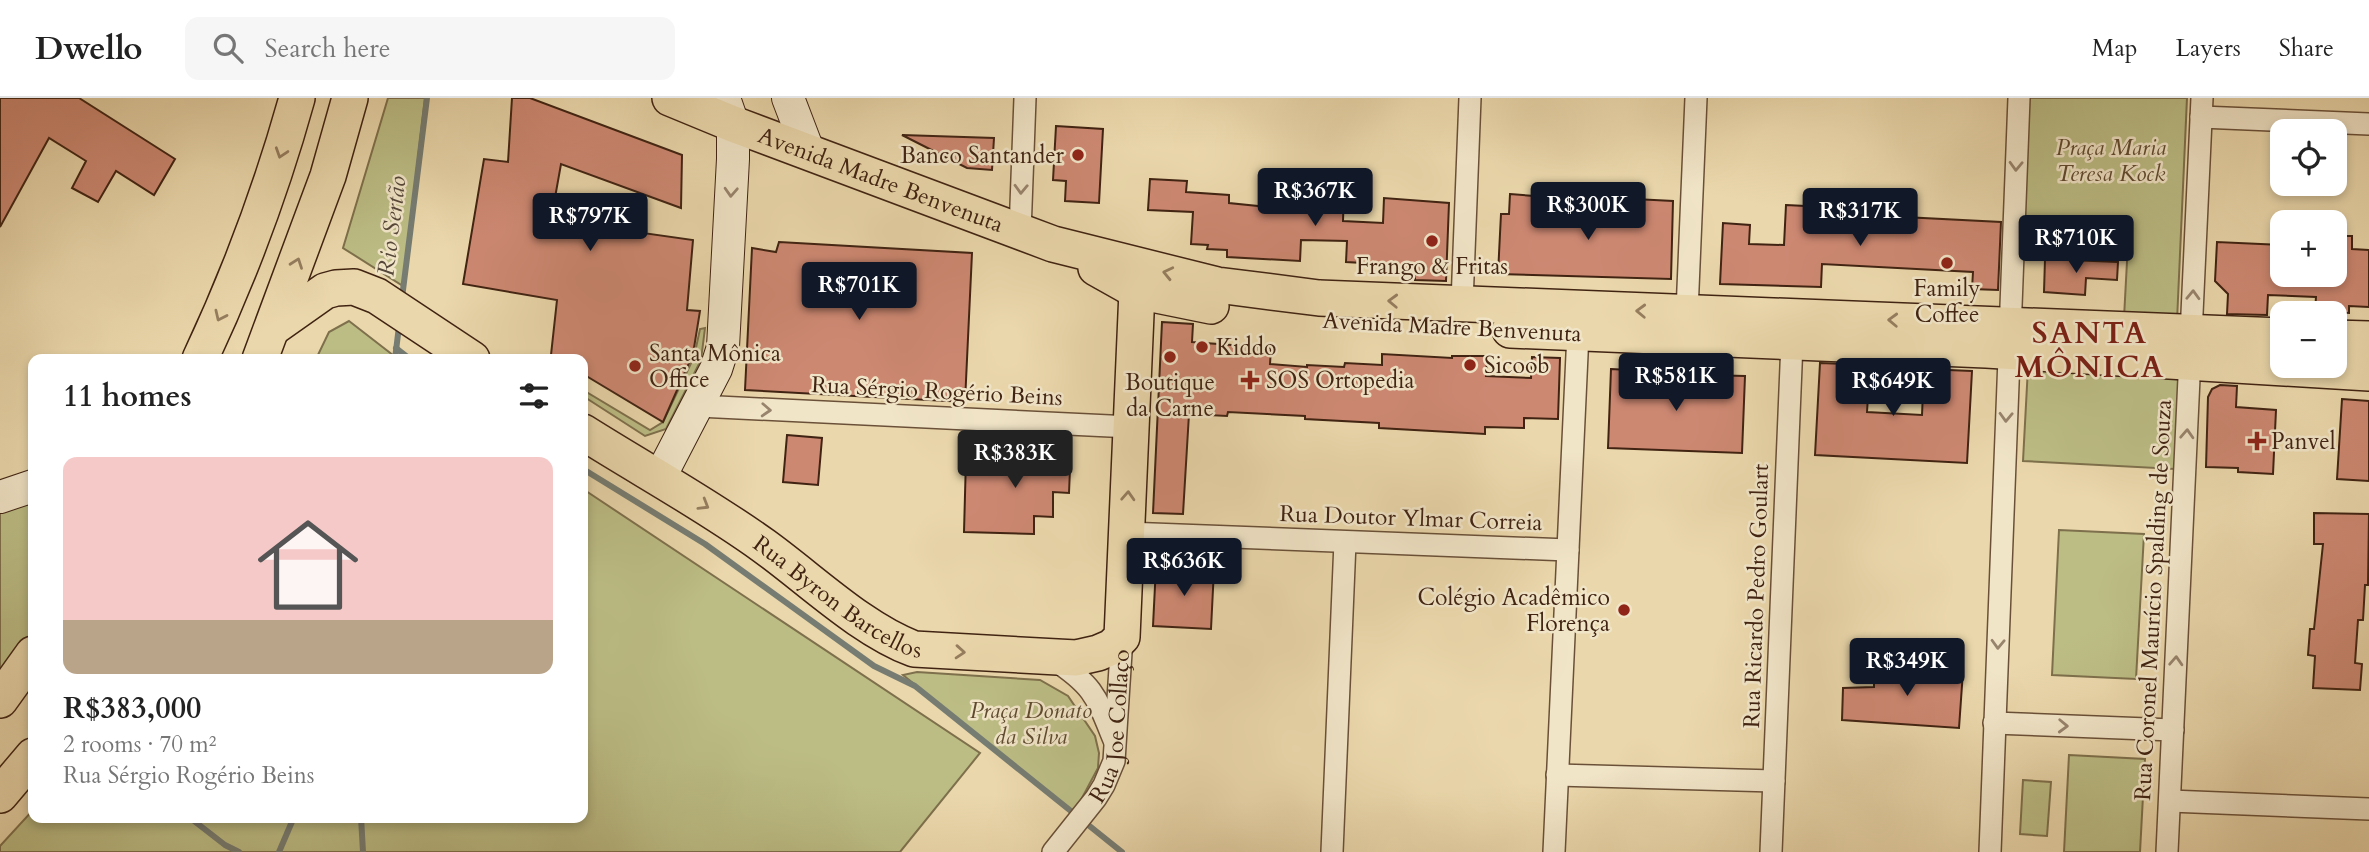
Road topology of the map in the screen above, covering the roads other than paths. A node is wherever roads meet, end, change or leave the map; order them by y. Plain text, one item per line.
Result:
1 (297, 98) edge
2 (350, 98) edge
3 (670, 98) edge
4 (788, 98) edge
5 (1025, 98) edge
6 (1470, 98) edge
7 (1696, 98) edge
8 (2019, 98) edge
9 (2201, 107) edge
10 (728, 111) edge
11 (2369, 124) edge
12 (809, 153) junction
13 (1020, 232) junction
14 (1053, 244) junction
15 (1137, 291) junction
16 (1462, 303) junction
17 (1687, 312) junction
18 (274, 327) junction
19 (1578, 333) junction
20 (2270, 337) edge
21 (2009, 338) junction
22 (2347, 338) edge
23 (2369, 339) edge
24 (1793, 342) junction
25 (2191, 347) junction
26 (202, 354) edge
27 (262, 354) edge
28 (464, 354) edge
29 (2369, 373) edge
30 (698, 406) junction
31 (1131, 427) junction
32 (588, 435) edge
33 (659, 479) junction
34 (28, 488) edge
35 (0, 497) edge
36 (1126, 533) junction
37 (1345, 542) junction
38 (1568, 550) junction
39 (1122, 638) junction
40 (1052, 658) junction
41 (28, 661) edge
42 (28, 687) edge
43 (0, 701) edge
44 (1994, 723) junction
45 (2173, 730) junction
46 (1116, 745) junction
47 (28, 761) edge
48 (1557, 775) junction
49 (1774, 781) junction
50 (0, 795) edge
51 (2170, 801) junction
52 (2369, 809) edge
53 (1053, 852) edge
54 (1332, 852) edge
55 (1553, 852) edge
56 (1772, 852) edge
57 (1990, 852) edge
58 (2167, 852) edge

1 -> 26 main road
18 -> 2 main road
3 - 10 main road, Avenida Madre Benvenuta
4 - 12 street
5 -> 13 street
6 - 16 street
7 - 17 street
8 -> 21 street
9 - 11 street
25 -> 9 street, Rua Coronel Maurício Spalding de Souza
10 - 12 main road, Avenida Madre Benvenuta
10 -> 30 street
12 - 13 main road, Avenida Madre Benvenuta
13 - 14 main road, Avenida Madre Benvenuta
14 - 15 main road, Avenida Madre Benvenuta
16 -> 14 main road, Avenida Madre Benvenuta
15 - 19 main road, Avenida Madre Benvenuta
15 - 31 main road, Rua Joe Collaço
17 -> 16 main road, Avenida Madre Benvenuta
21 -> 17 main road, Avenida Madre Benvenuta
18 - 27 main road
18 - 28 main road
19 - 24 main road, Avenida Madre Benvenuta
19 - 38 street
20 - 25 main road, Avenida Madre Benvenuta
21 - 24 main road, Avenida Madre Benvenuta
21 - 25 main road, Avenida Madre Benvenuta
21 -> 44 street
22 - 23 main road
24 - 49 street, Rua Ricardo Pedro Goulart
25 - 29 main road, Avenida Madre Benvenuta
45 -> 25 street, Rua Coronel Maurício Spalding de Souza
30 -> 31 street, Rua Sérgio Rogério Beins
30 - 33 street
36 -> 31 main road, Rua Joe Collaço
32 - 33 main road, Rua Byron Barcellos
33 -> 40 main road, Rua Byron Barcellos
34 - 35 street
36 - 37 street, Rua Doutor Ylmar Correia
36 - 39 main road, Rua Joe Collaço
37 - 38 street, Rua Doutor Ylmar Correia
37 - 54 street
38 - 48 street
39 - 40 main road, Rua Byron Barcellos
39 - 46 street, Rua Joe Collaço
40 - 46 street
41 - 43 main road
42 - 43 main road
44 -> 45 street
44 - 57 street
45 - 51 street, Rua Coronel Maurício Spalding de Souza
46 - 53 street, Rua Joe Collaço
47 - 50 main road
48 - 49 street
48 - 55 street
49 - 56 street, Rua Ricardo Pedro Goulart
51 - 52 street
51 - 58 street, Rua Coronel Maurício Spalding de Souza

